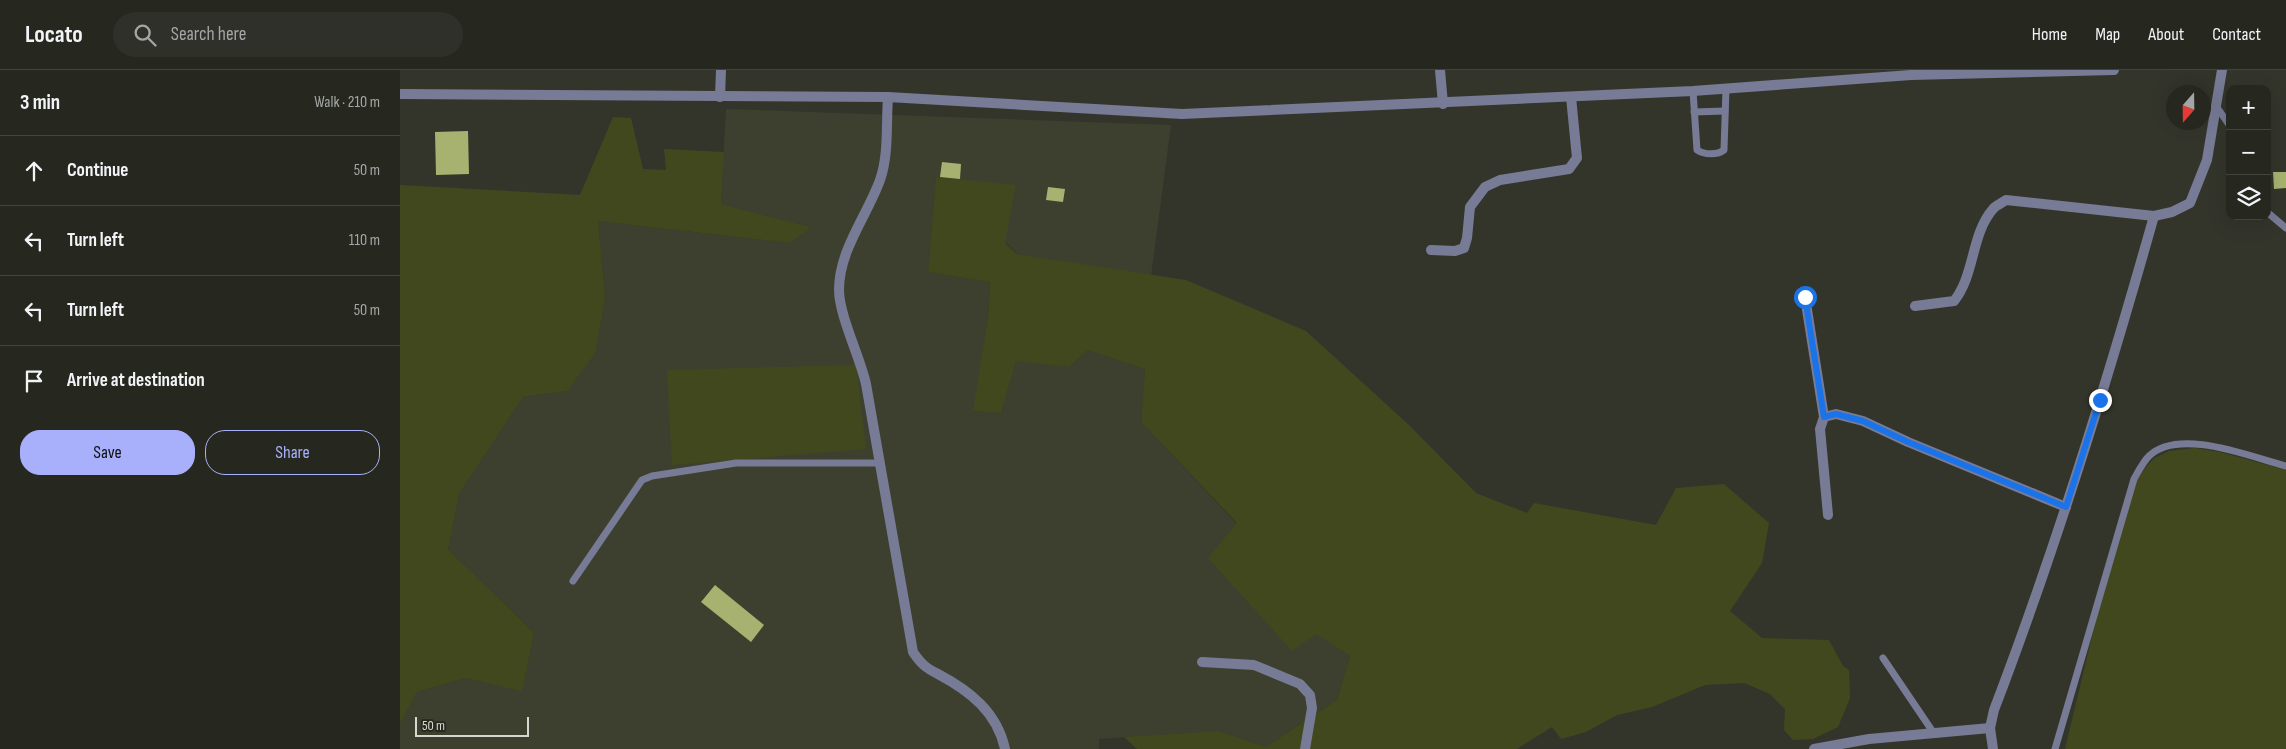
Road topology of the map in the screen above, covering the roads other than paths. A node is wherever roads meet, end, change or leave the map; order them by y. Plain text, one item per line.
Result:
1 (722, 70) edge
2 (1440, 70) edge
3 (2114, 70) edge
4 (2222, 70) edge
5 (1911, 72) edge
6 (1726, 88) junction
7 (1693, 91) junction
8 (400, 94) edge
9 (720, 96) junction
10 (888, 97) junction
11 (1571, 97) junction
12 (1443, 104) junction
13 (2216, 105) junction
14 (1725, 110) junction
15 (1694, 112) junction
16 (2226, 120) edge
17 (2271, 215) edge
18 (2154, 216) junction
19 (2286, 228) edge
20 (1431, 250) dead end
21 (1805, 297) dead end
22 (1915, 306) dead end
23 (1824, 417) junction
24 (880, 463) junction
25 (2286, 466) edge
26 (2066, 507) junction
27 (1828, 515) dead end
28 (573, 581) dead end
29 (1883, 658) dead end
30 (1202, 662) dead end
31 (1990, 728) junction
32 (1933, 732) junction
33 (1005, 749) edge
34 (1305, 749) edge
35 (1814, 749) edge
36 (1993, 749) edge
37 (2055, 749) edge

1 - 9 street
2 - 12 street
3 - 5 street
4 - 13 street
5 - 6 street
6 - 7 street
6 - 14 lane
7 - 11 street
7 - 15 lane
8 - 9 street
9 - 10 street
10 - 12 street
10 - 24 street
11 - 12 street
11 - 20 street
13 - 16 lane
13 - 18 street
14 - 15 lane
14 - 15 lane
17 - 19 lane
18 - 22 street
18 - 26 street
21 - 23 street
23 - 26 street
23 - 27 street
24 - 28 lane
24 - 33 street
25 - 37 lane
26 - 31 street
29 - 32 lane
30 - 34 street
31 - 32 street
31 - 36 street
32 - 35 street

